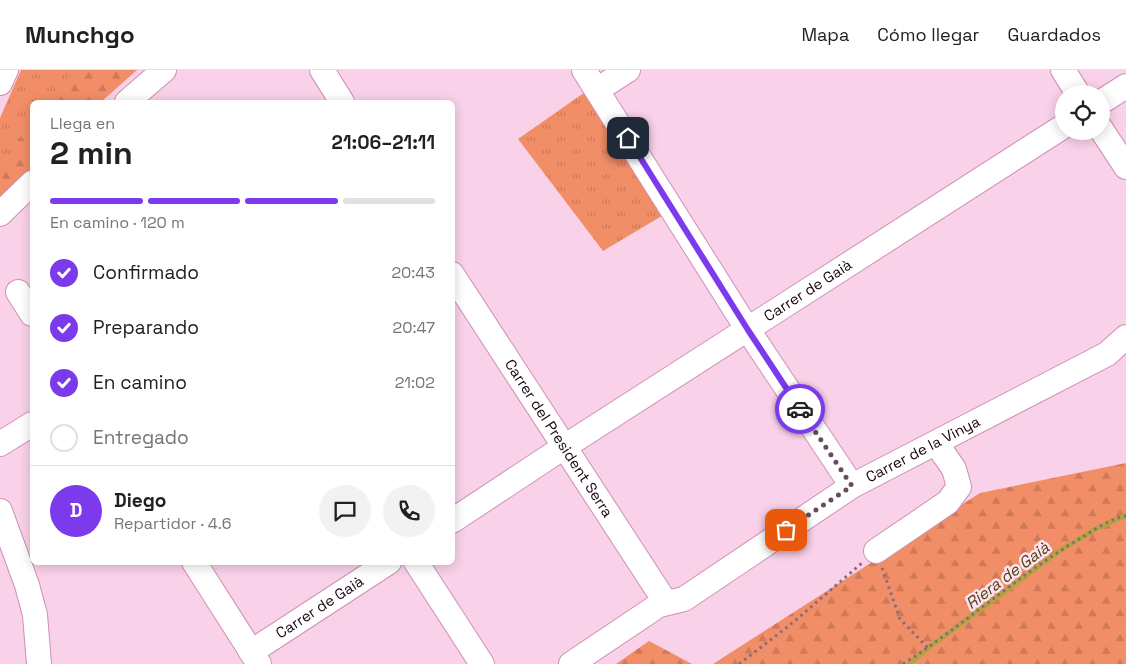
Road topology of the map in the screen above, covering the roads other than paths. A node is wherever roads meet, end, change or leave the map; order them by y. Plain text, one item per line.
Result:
1 (164, 70) edge
2 (322, 70) edge
3 (584, 70) edge
4 (628, 70) edge
5 (1063, 70) edge
6 (1072, 85) edge
7 (1126, 86) edge
8 (597, 90) junction
9 (1110, 96) edge
10 (128, 100) edge
11 (341, 100) edge
12 (1055, 132) edge
13 (1108, 140) edge
14 (1126, 167) edge
15 (30, 185) edge
16 (0, 214) edge
17 (455, 279) edge
18 (18, 292) dead end
19 (30, 311) edge
20 (748, 330) junction
21 (1126, 338) edge
22 (30, 425) edge
23 (936, 443) junction
24 (0, 444) edge
25 (564, 448) junction
26 (852, 486) junction
27 (0, 511) edge
28 (455, 519) edge
29 (876, 551) road end
30 (0, 552) edge
31 (196, 565) edge
32 (385, 565) edge
33 (418, 565) edge
34 (666, 604) junction
35 (255, 658) edge
36 (26, 664) edge
37 (39, 664) edge
38 (482, 664) edge
39 (570, 664) edge

1 - 10 street
2 - 11 street
3 - 8 street
4 - 8 street
5 - 6 street
7 - 9 street
8 - 20 street
12 - 20 street, Carrer de Gaià
13 - 14 street
15 - 16 street
17 - 25 street, Carrer del President Serra
18 - 19 street
20 - 25 street, Carrer de Gaià
20 - 26 street
21 - 23 street, Carrer de la Vinya
22 - 24 street
23 - 26 street, Carrer de la Vinya
23 - 29 street
25 - 28 street, Carrer de Gaià
25 - 34 street, Carrer del President Serra
26 - 34 street, Carrer de la Vinya
27 - 37 street
30 - 36 street
31 - 35 street
32 - 35 street, Carrer de Gaià
33 - 38 street
34 - 39 street, Carrer de la Vinya

